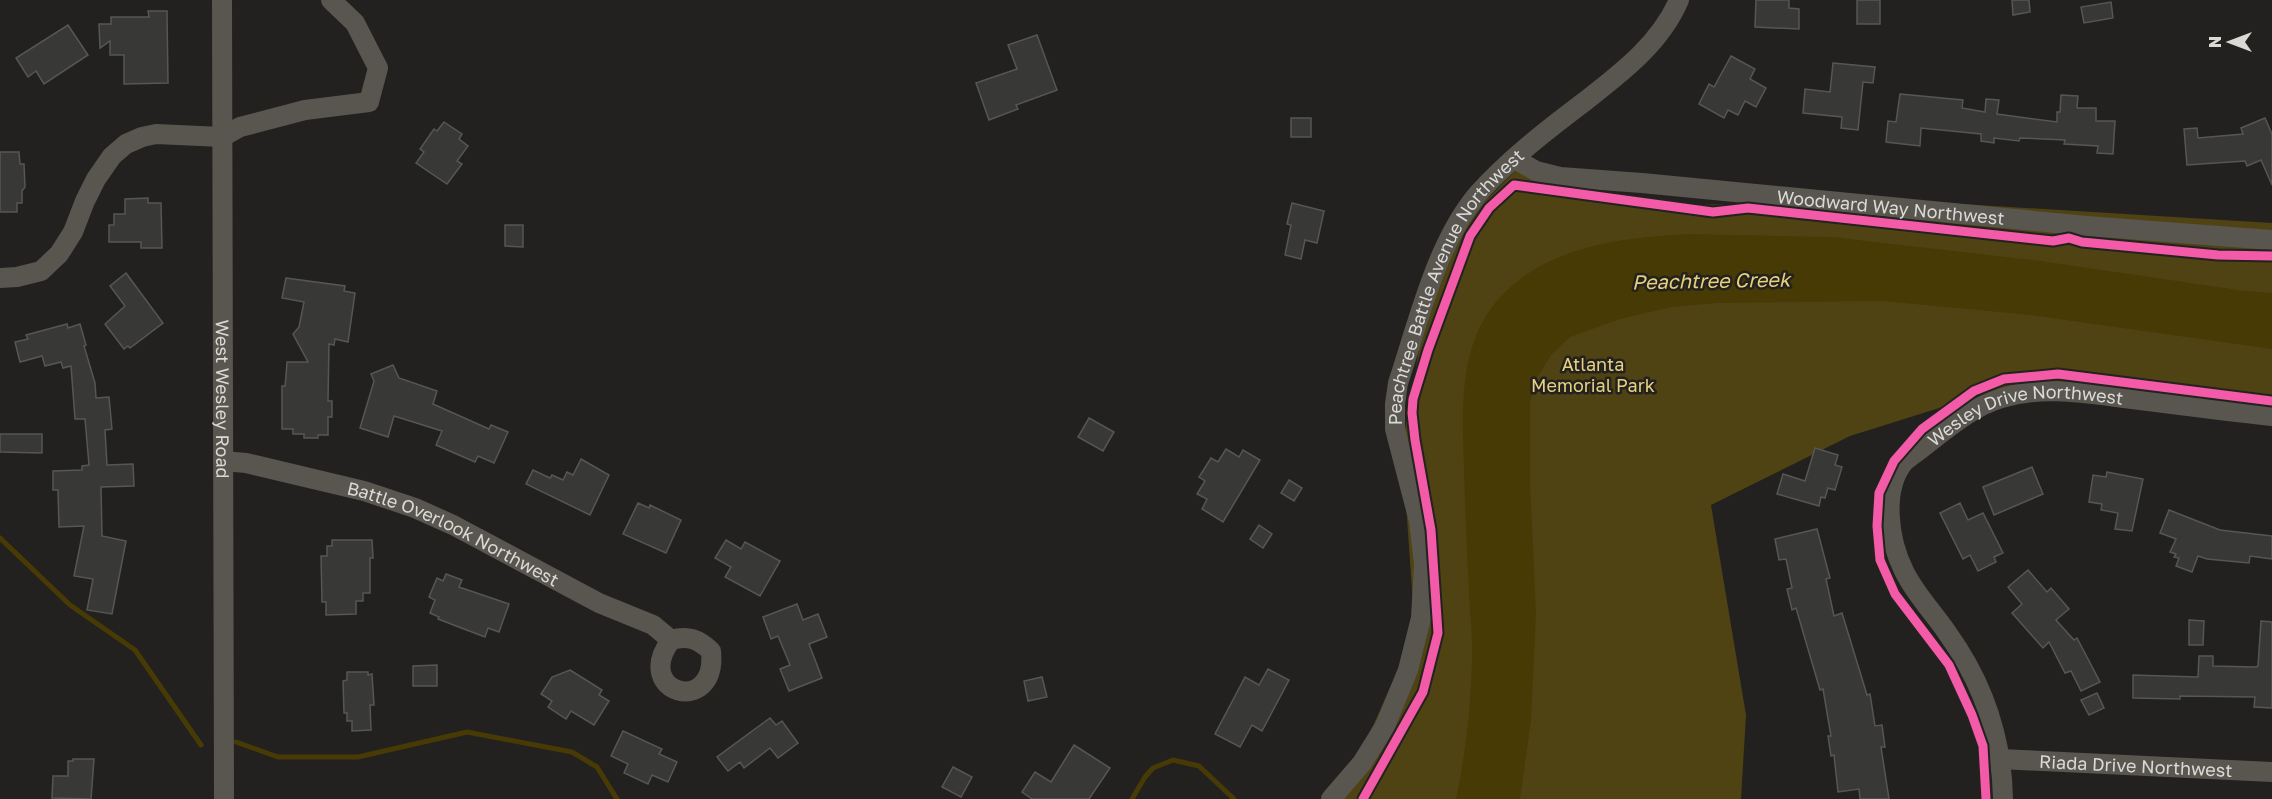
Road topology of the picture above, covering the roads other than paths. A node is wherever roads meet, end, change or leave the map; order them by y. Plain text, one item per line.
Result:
1 (222, 0) edge
2 (331, 0) edge
3 (1679, 0) edge
4 (222, 137) junction
5 (1515, 159) junction
6 (2272, 240) edge
7 (0, 278) edge
8 (2272, 416) edge
9 (223, 461) junction
10 (671, 640) dead end
11 (2000, 759) junction
12 (2272, 772) edge
13 (224, 799) edge
14 (1331, 799) edge
15 (2003, 799) edge

1 - 4 street, West Wesley Road
2 - 4 street
3 - 5 street, Peachtree Battle Avenue Northwest
4 - 7 street
4 - 9 street, West Wesley Road
5 - 6 street, Woodward Way Northwest
5 - 14 street, Peachtree Battle Avenue Northwest
8 - 11 street, Wesley Drive Northwest
9 - 10 street, Battle Overlook Northwest
9 - 13 street, West Wesley Road
11 - 12 street, Riada Drive Northwest
11 - 15 street, Wesley Drive Northwest

